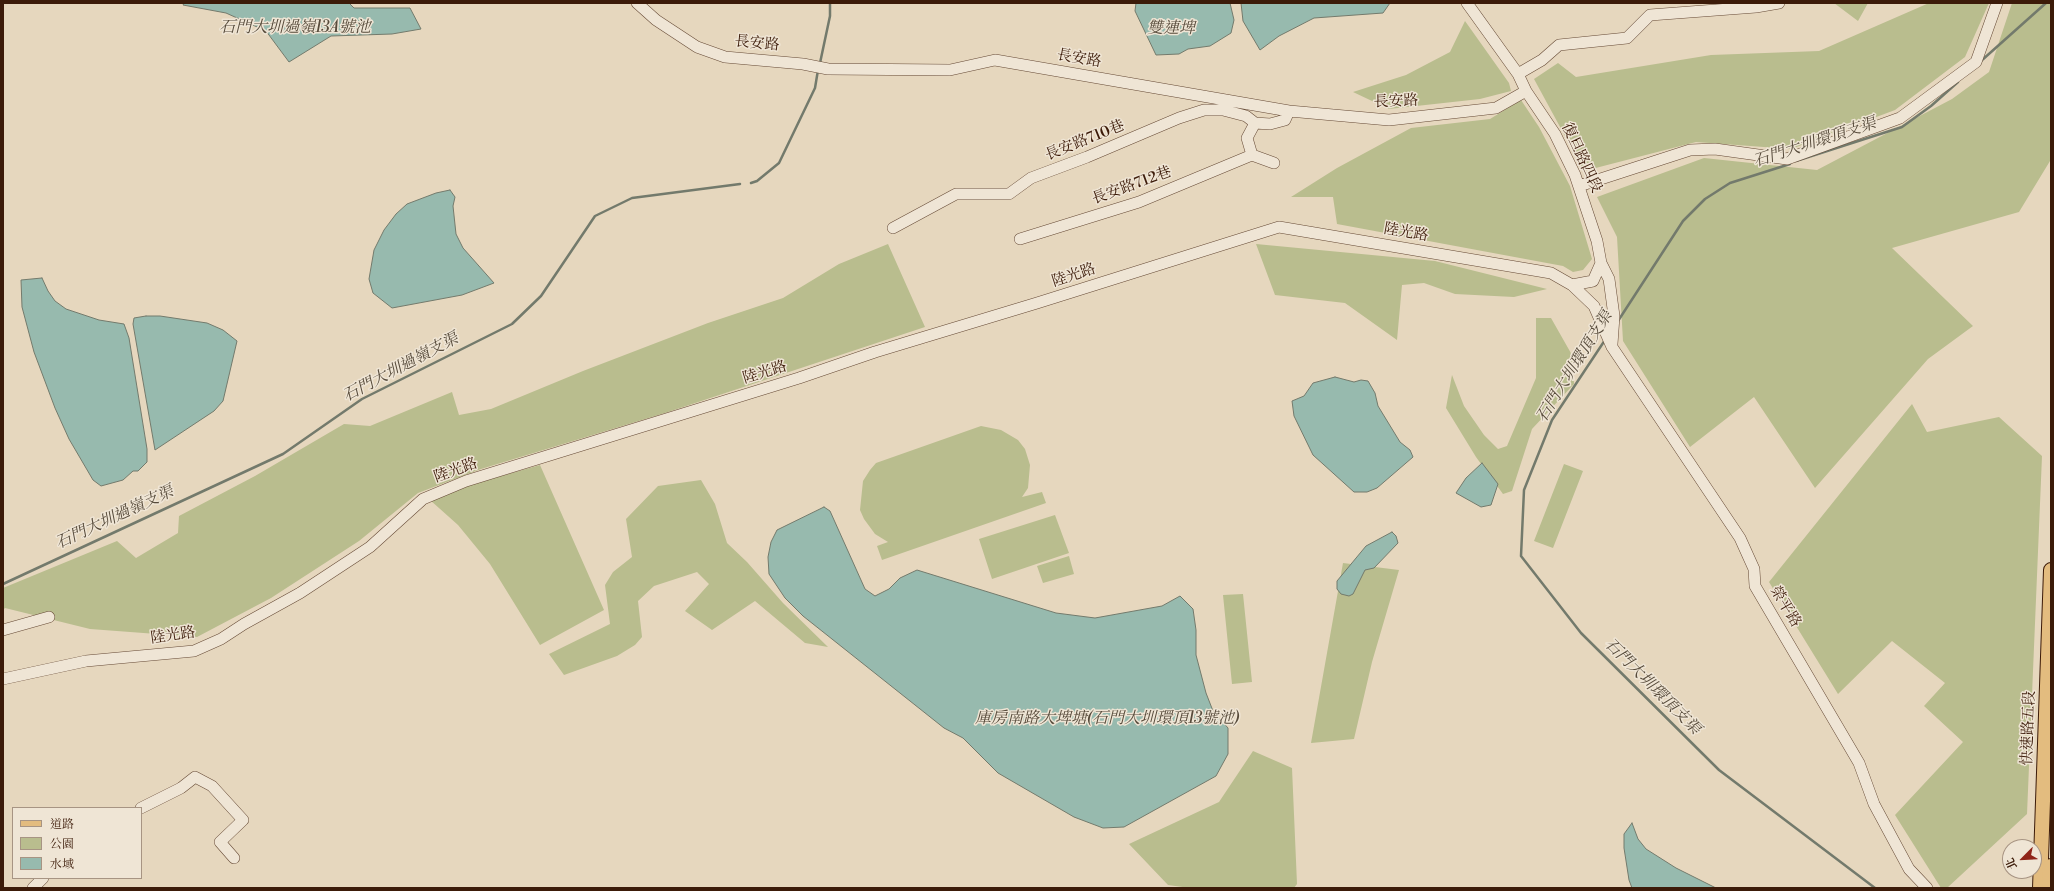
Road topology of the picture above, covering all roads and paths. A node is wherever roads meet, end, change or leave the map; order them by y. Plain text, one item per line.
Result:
1 (637, 3) edge
2 (1467, 3) edge
3 (1779, 3) edge
4 (1997, 3) edge
5 (1518, 74) junction
6 (1526, 91) junction
7 (1289, 111) junction
8 (1254, 123) junction
9 (1252, 155) junction
10 (1274, 163) dead end
11 (1579, 186) junction
12 (893, 228) dead end
13 (1020, 239) dead end
14 (1601, 263) junction
15 (1572, 285) junction
16 (1612, 346) junction
17 (2051, 570) edge
18 (49, 616) dead end
19 (3, 630) edge
20 (3, 679) edge
21 (142, 808) edge
22 (234, 858) dead end
23 (2051, 867) edge
24 (42, 879) edge
25 (32, 888) edge
26 (1927, 888) edge
27 (2040, 888) edge
28 (2050, 888) edge

1 - 7 street, 長安路
2 - 5 street, 復旦路四段
3 - 5 street
4 - 11 street
5 - 6 street, 復旦路四段
6 - 7 street, 長安路
6 - 11 street, 復旦路四段
7 - 8 street, 長安路710巷
8 - 9 street
8 - 12 street, 長安路710巷
9 - 10 street
9 - 13 street, 長安路712巷
11 - 14 street, 復旦路四段
14 - 15 street
14 - 16 street, 復旦路四段
15 - 16 street, 陸光路
15 - 20 street, 陸光路
16 - 26 street, 榮平路
17 - 27 main road, 快速路五段
18 - 19 street
21 - 22 street
23 - 28 highway
24 - 25 street

